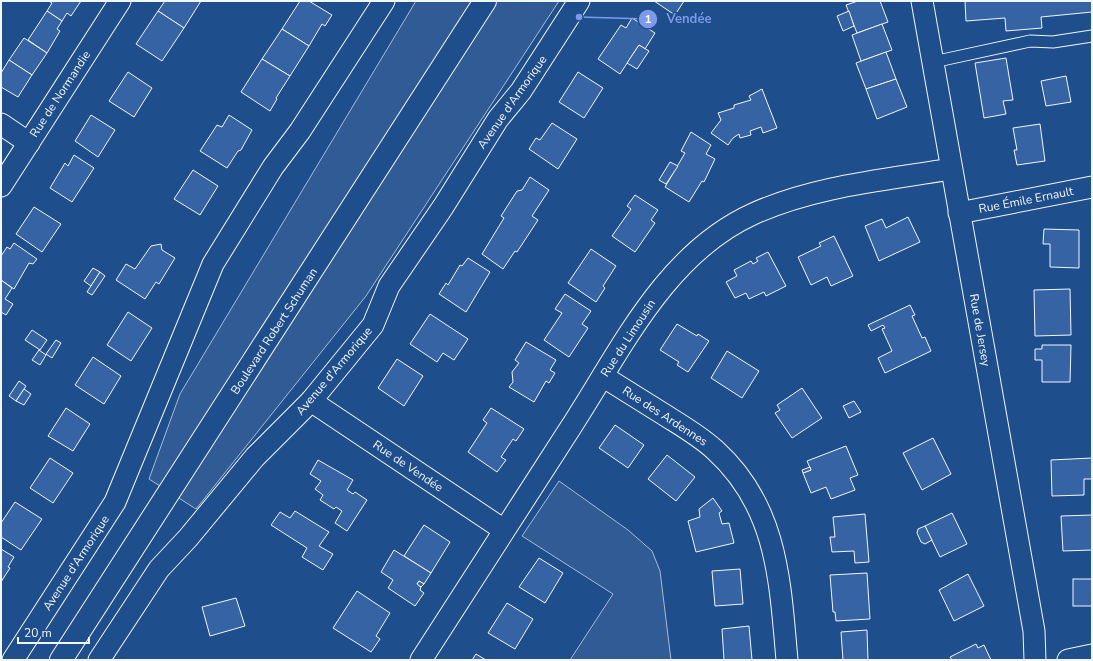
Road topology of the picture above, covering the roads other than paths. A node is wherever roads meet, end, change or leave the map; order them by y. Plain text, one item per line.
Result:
1 (120, 1) edge
2 (384, 1) edge
3 (485, 1) edge
4 (579, 1) edge
5 (922, 1) edge
6 (1092, 36) edge
7 (933, 62) junction
8 (1, 124) edge
9 (29, 142) junction
10 (951, 169) junction
11 (1, 186) edge
12 (1092, 187) edge
13 (959, 213) junction
14 (604, 377) junction
15 (311, 401) junction
16 (504, 530) junction
17 (1092, 655) edge
18 (13, 660) edge
19 (61, 660) edge
20 (99, 660) edge
21 (421, 660) edge
22 (787, 660) edge
23 (1035, 660) edge
24 (1068, 660) edge

1 - 9 street, Rue de Normandie
2 - 18 street, Avenue d'Armorique
3 - 19 main road, Boulevard Robert Schuman
4 - 15 street, Avenue d'Armorique
5 - 7 street, Rue de Jersey
6 - 7 lane
7 - 10 street, Rue de Jersey
8 - 9 street
9 - 11 street, Rue de Normandie
10 - 13 street, Rue de Jersey
10 - 14 street, Rue du Limousin
12 - 13 street, Rue Émile Ernault
13 - 23 street, Rue de Jersey
14 - 16 street, Rue du Limousin
14 - 22 street, Rue des Ardennes
15 - 16 street, Rue de Vendée
15 - 20 street, Avenue d'Armorique
16 - 21 street, Rue du Limousin
17 - 24 street

